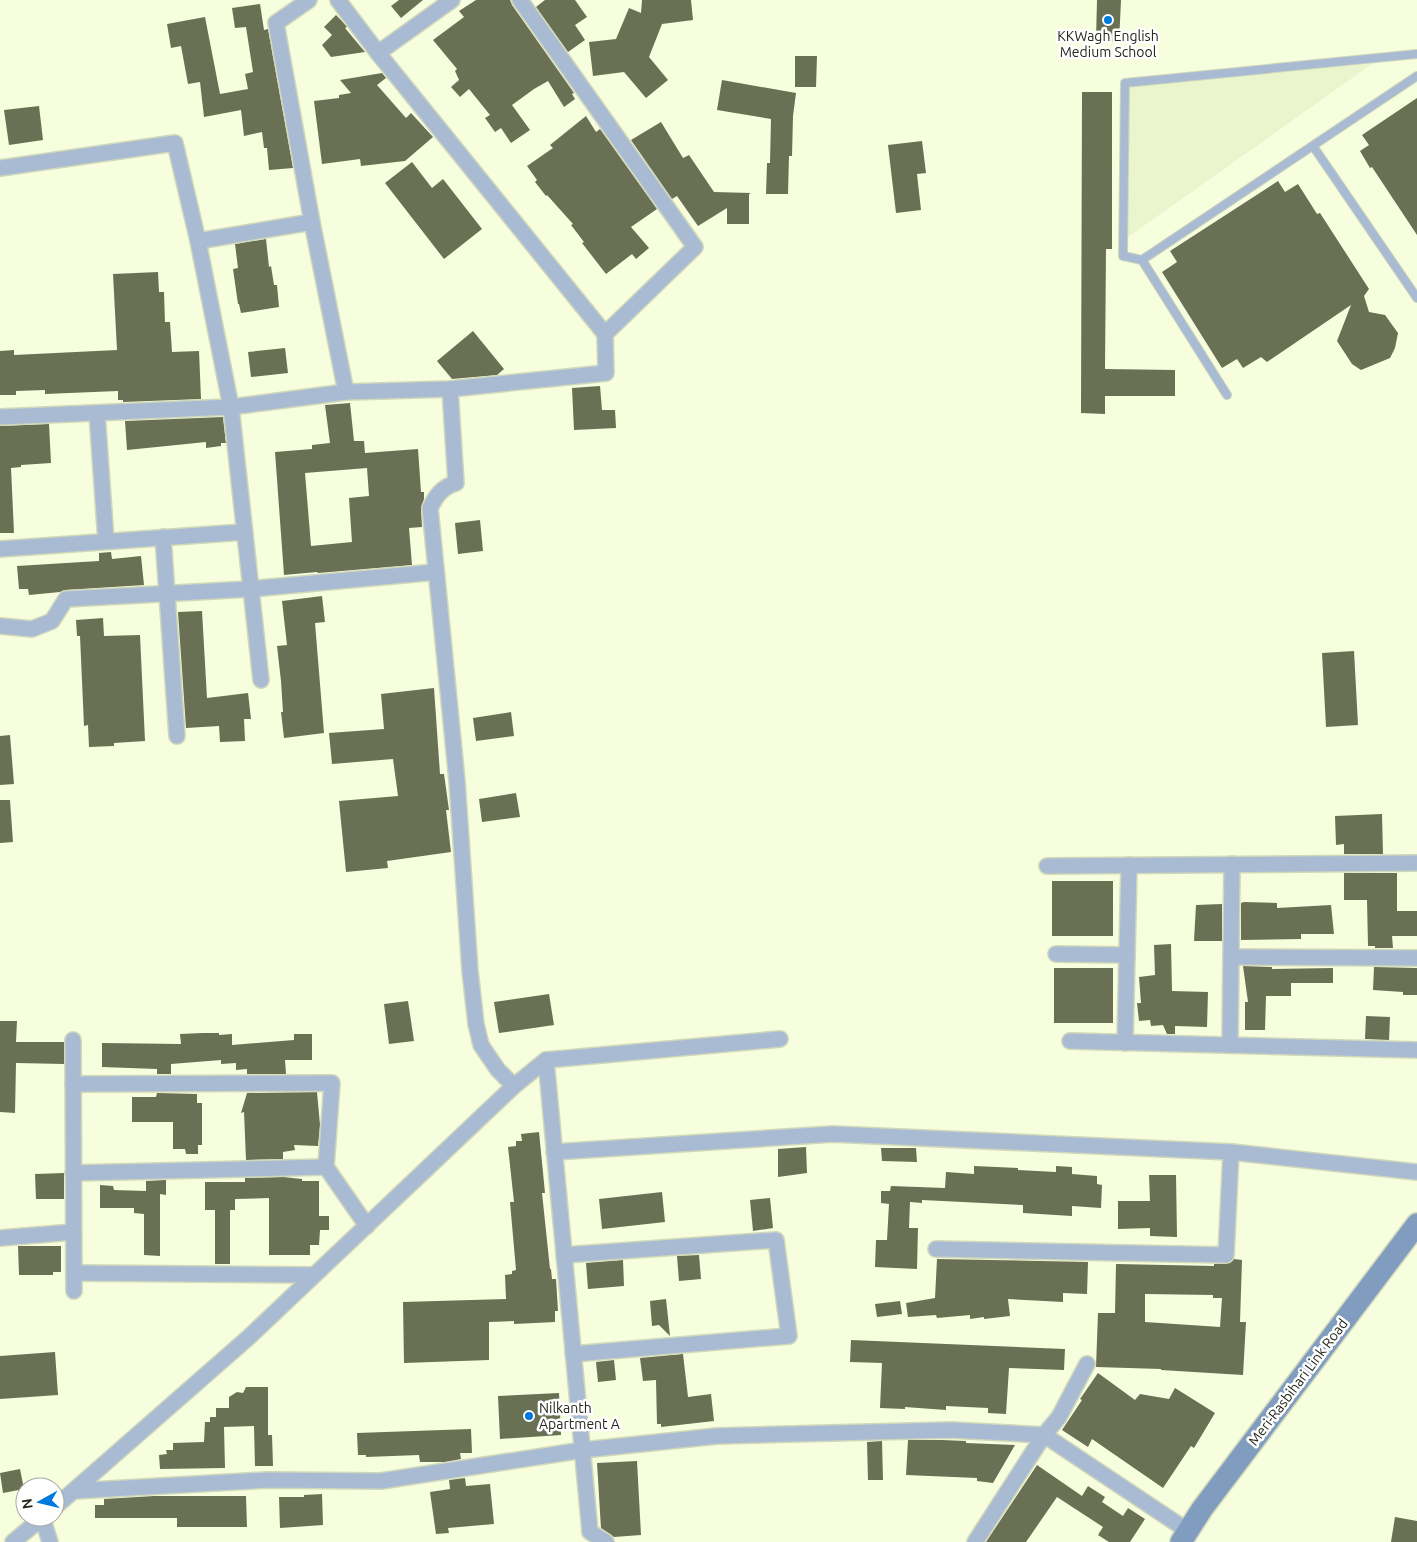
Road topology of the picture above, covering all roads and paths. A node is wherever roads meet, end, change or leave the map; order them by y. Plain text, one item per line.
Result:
1 (309, 0) edge
2 (338, 0) edge
3 (452, 0) edge
4 (520, 0) edge
5 (378, 53) junction
6 (1417, 54) edge
7 (1417, 76) edge
8 (1313, 146) junction
9 (0, 168) edge
10 (312, 222) junction
11 (198, 241) junction
12 (1142, 260) junction
13 (1417, 298) edge
14 (605, 334) junction
15 (450, 389) junction
16 (346, 392) junction
17 (1226, 395) dead end
18 (231, 408) junction
19 (97, 413) junction
20 (0, 417) edge
21 (244, 532) junction
22 (163, 537) junction
23 (106, 541) junction
24 (0, 549) edge
25 (436, 572) junction
26 (250, 588) junction
27 (168, 593) junction
28 (0, 626) edge
29 (260, 680) dead end
30 (177, 736) dead end
31 (1417, 863) edge
32 (1232, 864) junction
33 (1129, 865) junction
34 (1047, 866) dead end
35 (1056, 954) dead end
36 (1127, 955) junction
37 (1231, 957) junction
38 (1417, 958) edge
39 (780, 1038) dead end
40 (73, 1040) dead end
41 (1070, 1041) dead end
42 (1125, 1043) junction
43 (1230, 1045) junction
44 (1417, 1050) edge
45 (546, 1060) junction
46 (73, 1084) junction
47 (514, 1086) junction
48 (554, 1152) junction
49 (1231, 1152) junction
50 (326, 1167) junction
51 (1417, 1172) edge
52 (73, 1173) junction
53 (1417, 1224) edge
54 (367, 1226) junction
55 (74, 1232) junction
56 (0, 1238) edge
57 (936, 1249) dead end
58 (564, 1254) junction
59 (74, 1273) junction
60 (314, 1275) junction
61 (74, 1292) dead end
62 (573, 1354) junction
63 (1087, 1364) dead end
64 (1044, 1435) junction
65 (582, 1450) junction
66 (74, 1491) junction
67 (65, 1499) edge
68 (31, 1527) edge
69 (46, 1527) edge
70 (1184, 1537) edge
71 (13, 1542) edge
72 (50, 1542) edge
73 (606, 1542) edge
74 (975, 1542) edge

1 - 10 street
2 - 5 street
3 - 5 street
4 - 14 street
5 - 14 street
6 - 12 lane
7 - 8 lane
8 - 12 lane
8 - 13 lane
9 - 11 street
10 - 11 street
10 - 16 street
11 - 18 street
12 - 17 lane
14 - 15 street
15 - 16 street
15 - 25 street
16 - 18 street
18 - 19 street
18 - 21 street
19 - 20 street
19 - 23 street
21 - 22 street
21 - 26 street
22 - 23 street
22 - 27 street
23 - 24 street
25 - 26 street
25 - 47 street
26 - 27 street
26 - 29 street
27 - 28 street
27 - 30 street
31 - 32 street
32 - 33 street
32 - 37 street
33 - 34 street
33 - 36 street
35 - 36 street
36 - 42 street
37 - 38 street
37 - 43 street
39 - 45 street
40 - 46 street
41 - 42 street
42 - 43 street
43 - 44 street
45 - 47 street
45 - 48 street
46 - 50 street
46 - 52 street
47 - 54 street
48 - 49 street
48 - 58 street
49 - 51 street
49 - 57 street
50 - 52 street
50 - 54 street
52 - 55 street
53 - 70 main road, Meri-Rasbihari Link Road
54 - 60 street
55 - 56 street
55 - 59 street
58 - 62 street
58 - 62 street
59 - 60 street
59 - 61 street
60 - 66 street
62 - 65 street
63 - 64 street
64 - 65 street
64 - 70 street
64 - 74 street
65 - 66 street
65 - 73 street
66 - 67 street
68 - 71 street
69 - 72 street

